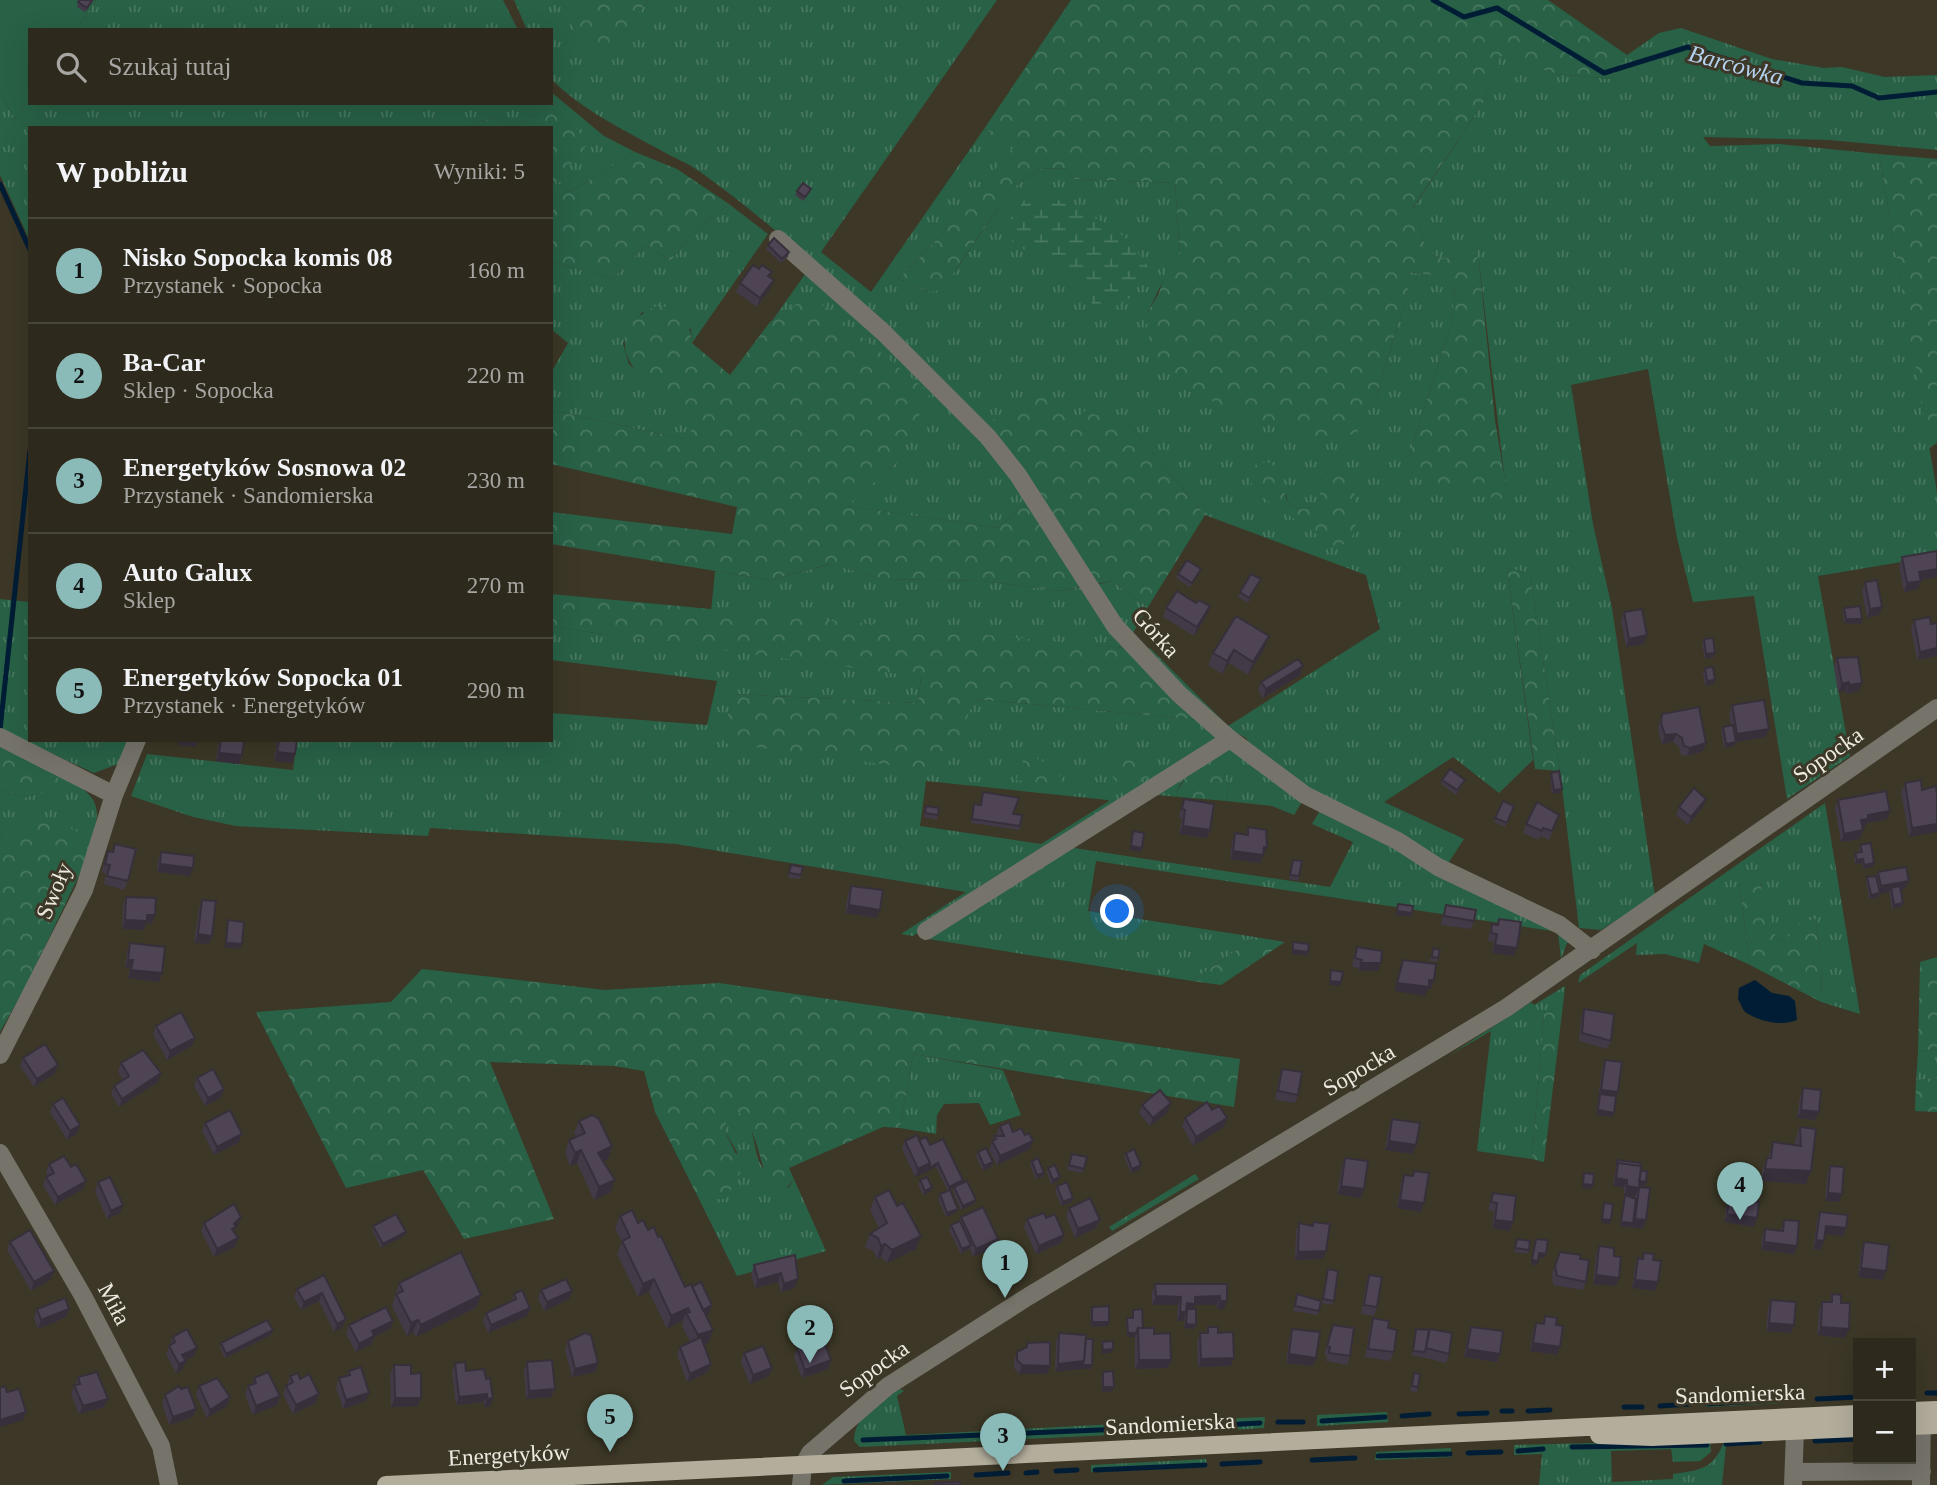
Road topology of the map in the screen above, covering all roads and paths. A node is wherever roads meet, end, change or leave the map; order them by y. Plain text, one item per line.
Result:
1 (778, 239) edge
2 (1937, 708) edge
3 (4, 739) edge
4 (1230, 739) junction
5 (136, 742) edge
6 (114, 795) junction
7 (926, 931) dead end
8 (1592, 950) junction
9 (0, 1055) edge
10 (0, 1153) edge
11 (1853, 1413) edge
12 (1822, 1415) junction
13 (1923, 1418) edge
14 (1853, 1428) edge
15 (1539, 1431) junction
16 (1795, 1431) junction
17 (803, 1465) junction
18 (1793, 1478) edge
19 (1921, 1478) edge
20 (169, 1485) edge
21 (386, 1485) edge
22 (801, 1485) edge

1 - 4 street, Górka
2 - 8 street, Sopocka
3 - 6 street
4 - 7 street
4 - 8 street, Górka
5 - 6 street, Swoły
6 - 9 street, Swoły
8 - 17 street, Sopocka
10 - 20 street, Miła
11 - 12 main road, Sandomierska
12 - 15 main road, Sandomierska
12 - 16 street
13 - 19 street
14 - 16 main road, Sandomierska
15 - 16 main road, Sandomierska
15 - 17 main road, Sandomierska
16 - 18 street
17 - 21 main road, Energetyków
17 - 22 street
18 - 19 street

